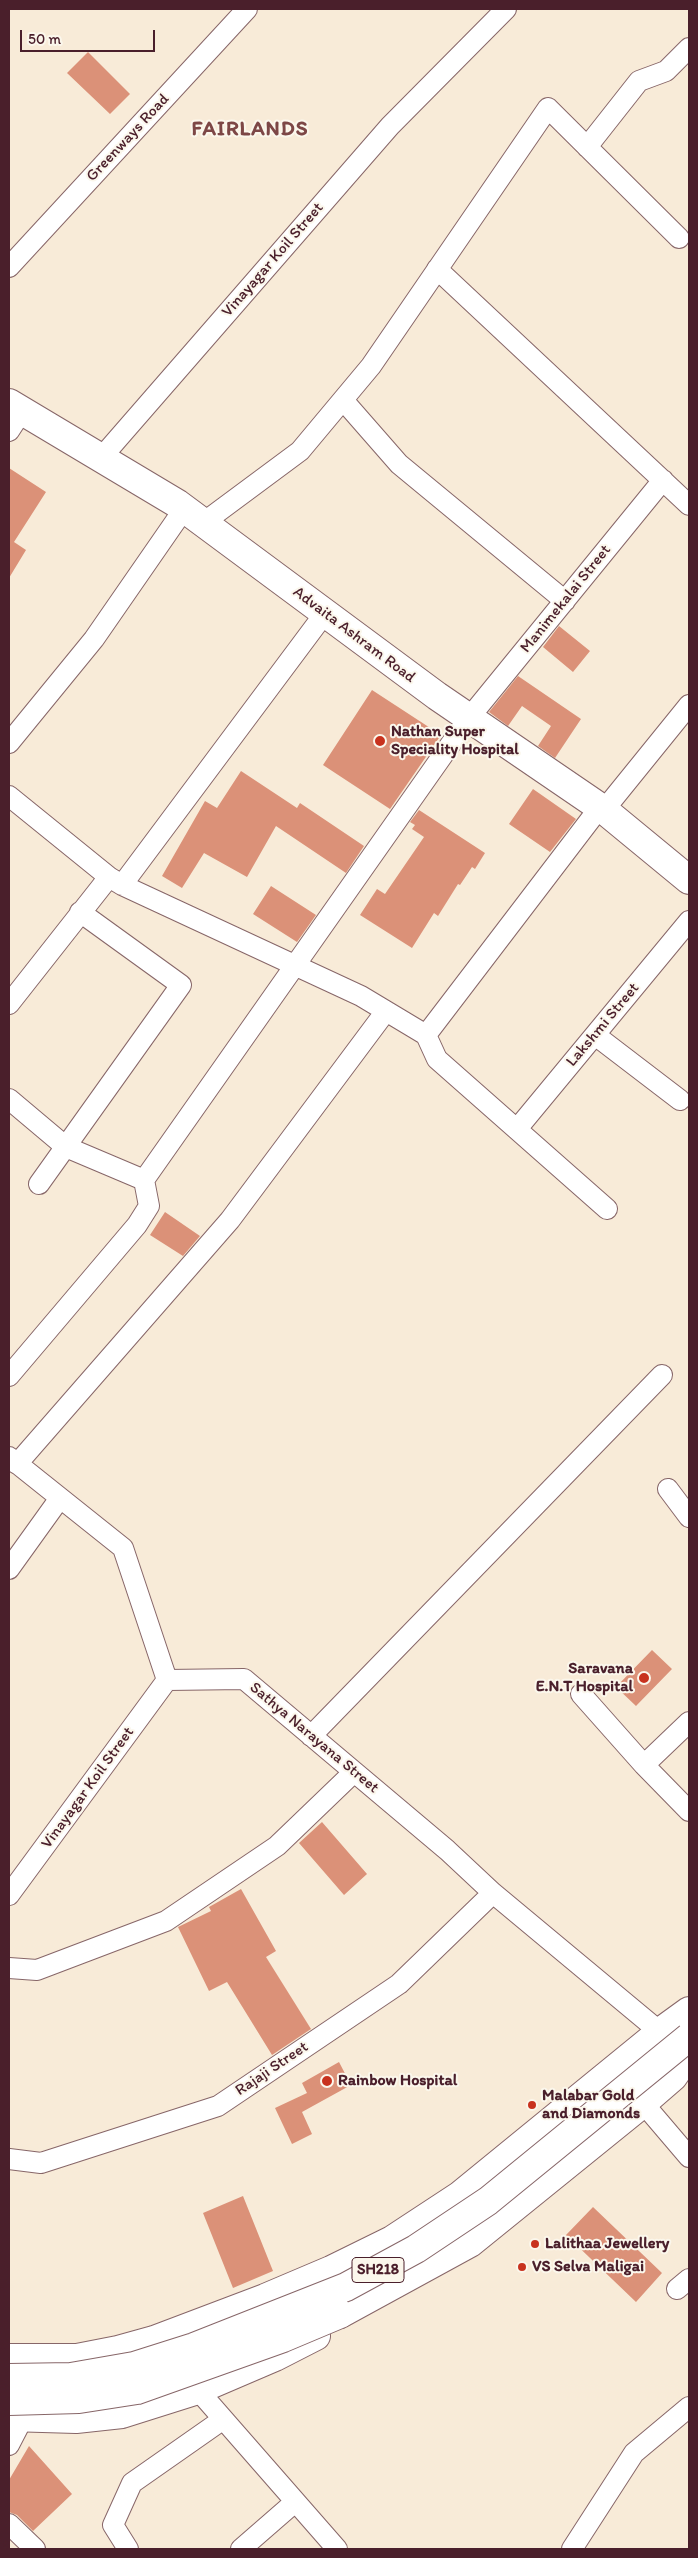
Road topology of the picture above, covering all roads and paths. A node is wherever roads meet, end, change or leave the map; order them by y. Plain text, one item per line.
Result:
1 (247, 9) edge
2 (506, 9) edge
3 (689, 48) edge
4 (587, 147) junction
5 (679, 238) dead end
6 (9, 267) edge
7 (437, 269) junction
8 (343, 400) junction
9 (13, 415) edge
10 (101, 458) junction
11 (663, 480) junction
12 (689, 505) edge
13 (194, 516) junction
14 (565, 601) junction
15 (325, 613) junction
16 (689, 705) edge
17 (469, 718) junction
18 (9, 743) edge
19 (12, 804) edge
20 (602, 809) junction
21 (689, 880) edge
22 (116, 881) junction
23 (80, 912) junction
24 (689, 921) edge
25 (295, 965) junction
26 (9, 1004) edge
27 (386, 1011) junction
28 (595, 1034) junction
29 (426, 1035) junction
30 (9, 1099) edge
31 (680, 1100) dead end
32 (517, 1129) junction
33 (66, 1146) junction
34 (144, 1180) junction
35 (39, 1184) dead end
36 (607, 1209) dead end
37 (662, 1375) dead end
38 (9, 1376) edge
39 (13, 1460) edge
40 (668, 1489) dead end
41 (60, 1498) junction
42 (689, 1517) edge
43 (9, 1569) edge
44 (167, 1680) junction
45 (582, 1694) dead end
46 (689, 1722) edge
47 (311, 1736) junction
48 (644, 1765) junction
49 (354, 1772) junction
50 (689, 1811) edge
51 (493, 1893) junction
52 (9, 1895) edge
53 (9, 1968) edge
54 (689, 2011) edge
55 (660, 2032) junction
56 (689, 2037) edge
57 (689, 2050) edge
58 (689, 2054) edge
59 (689, 2061) edge
60 (660, 2072) junction
61 (643, 2103) junction
62 (689, 2157) edge
63 (9, 2159) edge
64 (382, 2248) junction
65 (368, 2300) junction
66 (154, 2340) junction
67 (9, 2358) edge
68 (9, 2364) edge
69 (9, 2378) edge
70 (198, 2390) junction
71 (9, 2392) edge
72 (689, 2407) edge
73 (14, 2412) edge
74 (222, 2420) junction
75 (9, 2445) edge
76 (295, 2502) junction
77 (9, 2524) edge
78 (35, 2549) edge
79 (128, 2549) edge
80 (241, 2549) edge
81 (337, 2549) edge
82 (572, 2549) edge

1 - 6 street, Greenways Road
2 - 10 street, Vinayagar Koil Street
3 - 4 street
4 - 5 street
4 - 7 street
7 - 8 street
7 - 11 street
8 - 13 street
8 - 14 street
9 - 10 main road, Advaita Ashram Road
10 - 13 main road, Advaita Ashram Road
11 - 12 street
11 - 14 street, Manimekalai Street
13 - 15 main road, Advaita Ashram Road
13 - 18 street
14 - 17 street, Manimekalai Street
15 - 17 main road, Advaita Ashram Road
15 - 22 street
16 - 20 street
17 - 20 main road, Advaita Ashram Road
17 - 25 street, Manimekalai Street
19 - 22 street
20 - 21 main road, Advaita Ashram Road
20 - 29 street
22 - 23 street
22 - 25 street
23 - 26 street
23 - 33 street
24 - 28 street, Lakshmi Street
25 - 27 street
25 - 34 street, Manimekalai Street
27 - 29 street
27 - 39 street
28 - 31 street
28 - 32 street, Lakshmi Street
29 - 32 street
30 - 33 street
32 - 36 street
33 - 34 street
33 - 35 street
34 - 38 street
37 - 47 street
39 - 41 street
40 - 42 street
41 - 43 street
41 - 44 street
44 - 47 street, Sathya Narayana Street
44 - 52 street, Vinayagar Koil Street
45 - 48 street
46 - 48 street
47 - 49 street, Sathya Narayana Street
48 - 50 street
49 - 51 street, Sathya Narayana Street
49 - 53 street
51 - 55 street, Sathya Narayana Street
51 - 63 street, Rajaji Street
54 - 55 main road
55 - 64 main road
56 - 69 main road, SH218, bridge
57 - 60 main road
58 - 61 main road
59 - 60 main road
60 - 71 main road, SH218
61 - 62 street
61 - 65 main road
64 - 66 main road
64 - 68 main road
65 - 70 main road
65 - 73 main road, bridge
66 - 67 main road
66 - 70 street
70 - 73 main road
70 - 74 street
72 - 82 street
73 - 75 street
74 - 76 street
74 - 79 street
76 - 80 street
76 - 81 street
77 - 78 street

